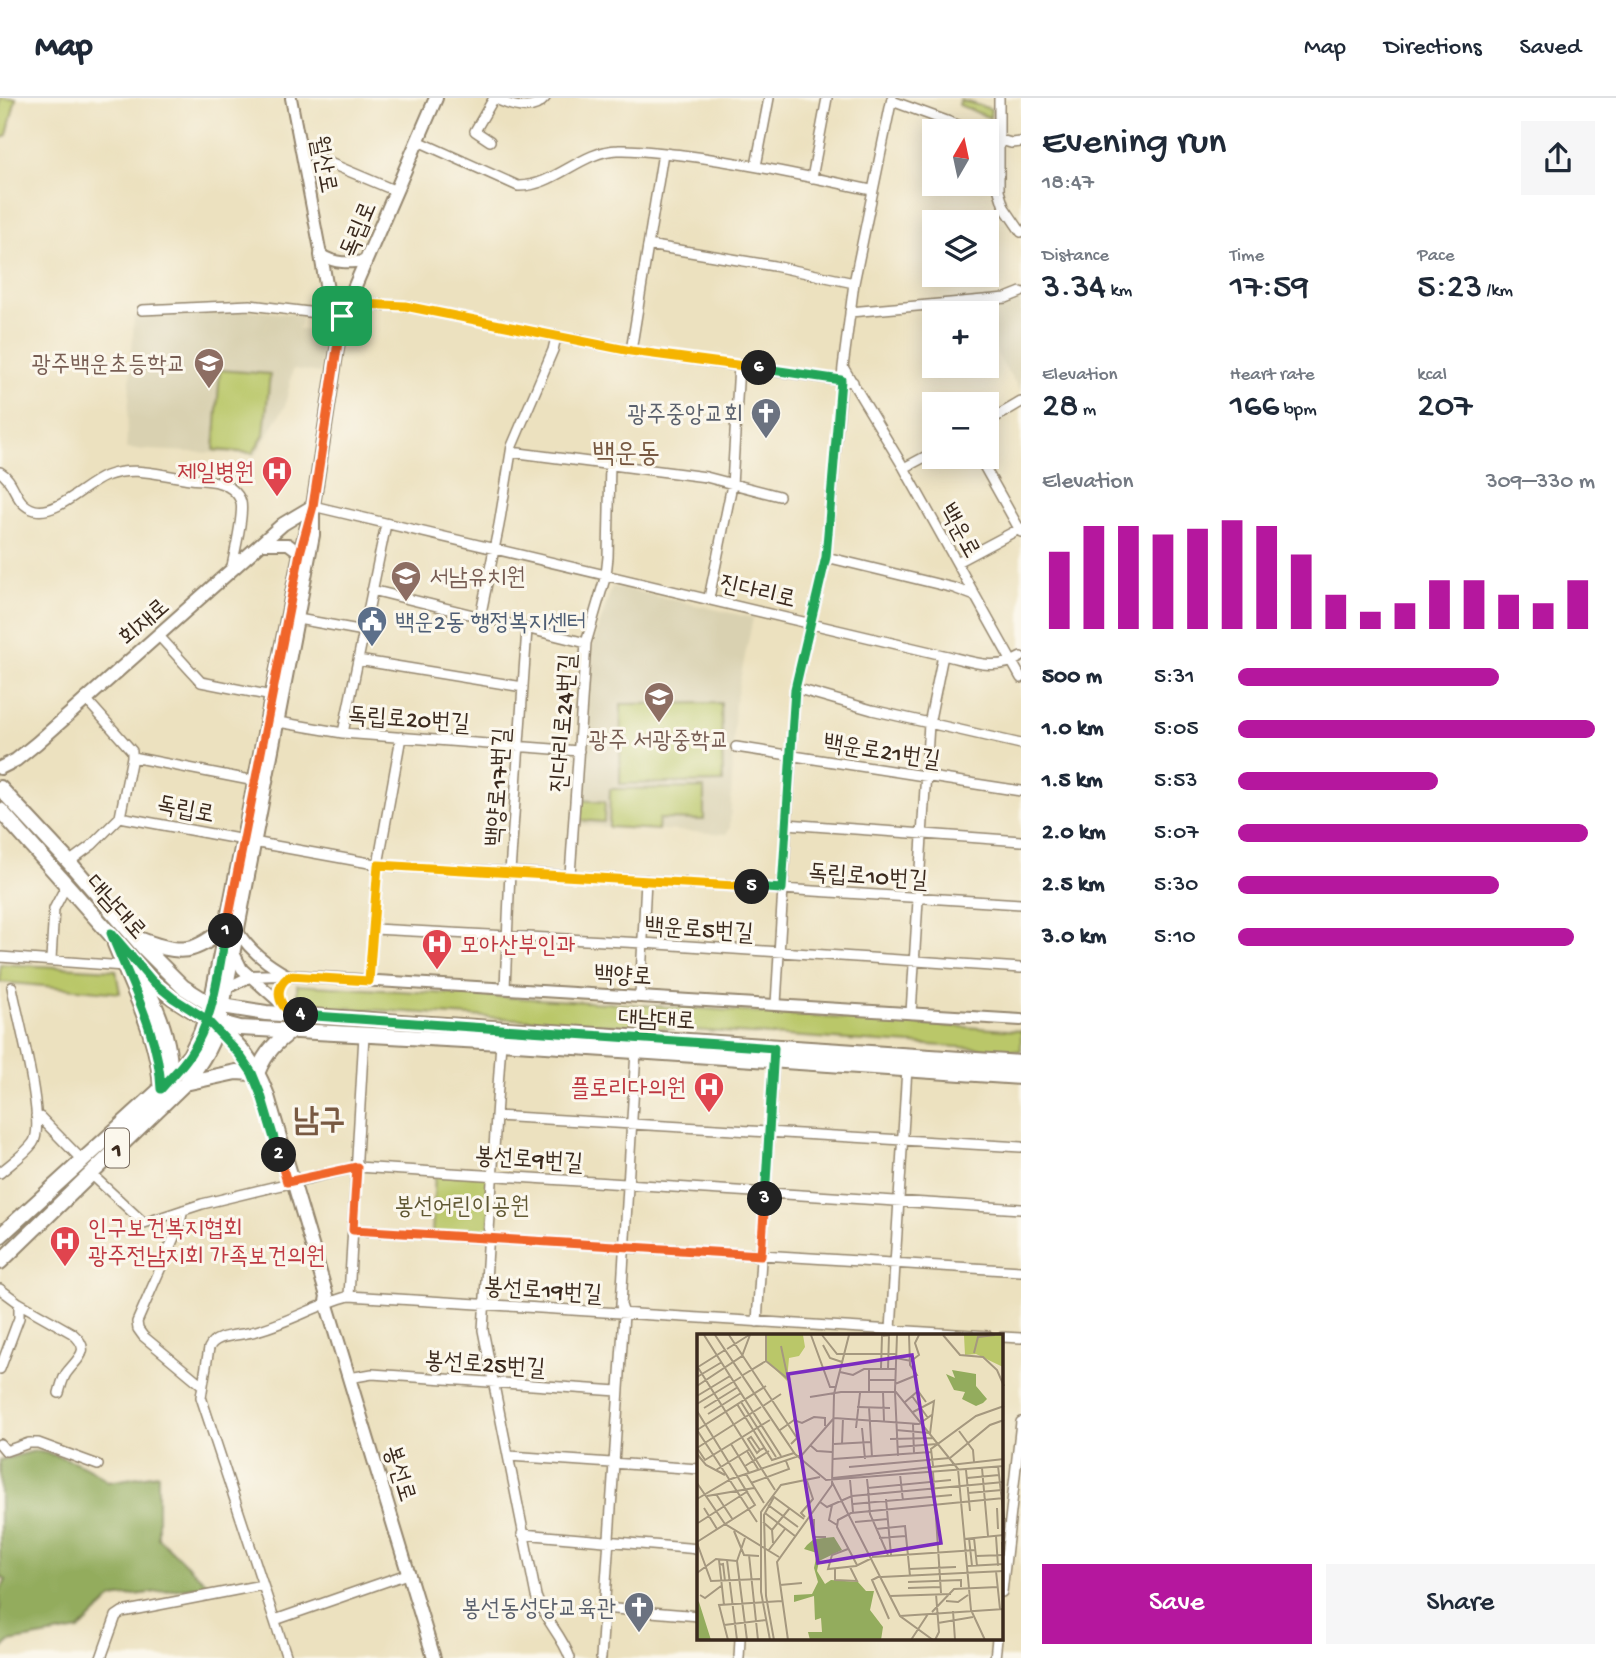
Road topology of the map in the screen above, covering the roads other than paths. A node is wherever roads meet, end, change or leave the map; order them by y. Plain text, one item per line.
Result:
1 (291, 98) edge
2 (436, 98) edge
3 (494, 98) edge
4 (545, 98) edge
5 (769, 98) edge
6 (827, 98) edge
7 (999, 98) edge
8 (892, 99) edge
9 (943, 119) edge
10 (418, 141) junction
11 (490, 141) dead end
12 (1000, 141) junction
13 (1021, 142) edge
14 (301, 150) junction
15 (663, 153) junction
16 (756, 166) junction
17 (812, 178) junction
18 (872, 190) junction
19 (396, 191) junction
20 (1021, 232) edge
21 (648, 246) junction
22 (321, 255) junction
23 (366, 261) junction
24 (853, 283) junction
25 (1021, 292) edge
26 (142, 310) dead end
27 (850, 312) junction
28 (342, 316) junction
29 (556, 337) junction
30 (631, 351) junction
31 (739, 365) junction
32 (843, 367) junction
33 (841, 380) junction
34 (853, 382) junction
35 (1021, 402) edge
36 (999, 415) edge
37 (511, 452) junction
38 (922, 458) edge
39 (610, 463) junction
40 (904, 468) junction
41 (986, 469) edge
42 (0, 472) edge
43 (732, 485) junction
44 (779, 496) dead end
45 (313, 506) junction
46 (386, 524) junction
47 (1020, 529) edge
48 (261, 544) junction
49 (494, 550) junction
50 (300, 553) junction
51 (826, 557) junction
52 (957, 562) junction
53 (232, 570) junction
54 (606, 575) junction
55 (372, 590) junction
56 (975, 596) junction
57 (709, 598) junction
58 (298, 618) junction
59 (480, 618) junction
60 (810, 622) junction
61 (527, 629) junction
62 (363, 632) junction
63 (159, 636) junction
64 (586, 643) junction
65 (943, 655) junction
66 (358, 660) junction
67 (1017, 660) edge
68 (1021, 678) edge
69 (523, 687) junction
70 (795, 688) junction
71 (272, 696) junction
72 (85, 698) junction
73 (278, 722) junction
74 (929, 724) junction
75 (343, 733) junction
76 (401, 737) junction
77 (1021, 744) edge
78 (518, 746) junction
79 (736, 747) dead end
80 (579, 751) junction
81 (790, 756) junction
82 (132, 757) junction
83 (0, 768) edge
84 (924, 776) junction
85 (255, 781) junction
86 (0, 788) edge
87 (1021, 791) edge
88 (0, 810) edge
89 (120, 817) junction
90 (786, 824) junction
91 (921, 834) junction
92 (248, 841) junction
93 (1021, 841) edge
94 (69, 862) junction
95 (378, 865) junction
96 (510, 872) junction
97 (570, 875) junction
98 (646, 880) junction
99 (67, 884) junction
100 (782, 889) junction
101 (918, 897) junction
102 (1021, 904) edge
103 (232, 927) junction
104 (374, 929) junction
105 (508, 935) junction
106 (134, 937) junction
107 (643, 943) junction
108 (232, 949) junction
109 (779, 954) junction
110 (0, 957) edge
111 (51, 959) junction
112 (127, 961) junction
113 (914, 961) junction
114 (1021, 968) edge
115 (251, 976) junction
116 (290, 976) junction
117 (369, 981) junction
118 (12, 987) dead end
119 (505, 988) junction
120 (225, 989) junction
121 (640, 996) junction
122 (776, 1004) junction
123 (216, 1006) junction
124 (290, 1012) junction
125 (911, 1013) junction
126 (1021, 1020) edge
127 (213, 1024) junction
128 (293, 1030) junction
129 (364, 1035) junction
130 (501, 1042) junction
131 (636, 1051) junction
132 (774, 1054) junction
133 (1021, 1063) edge
134 (907, 1068) junction
135 (255, 1072) junction
136 (1021, 1077) edge
137 (186, 1083) junction
138 (165, 1084) junction
139 (36, 1116) junction
140 (496, 1116) junction
141 (632, 1125) junction
142 (769, 1131) junction
143 (903, 1139) junction
144 (1021, 1147) edge
145 (82, 1160) junction
146 (357, 1167) junction
147 (0, 1173) edge
148 (90, 1173) junction
149 (492, 1175) junction
150 (290, 1181) junction
151 (628, 1183) junction
152 (765, 1192) junction
153 (899, 1200) junction
154 (1021, 1209) edge
155 (183, 1210) junction
156 (353, 1230) junction
157 (0, 1236) edge
158 (488, 1238) junction
159 (625, 1246) junction
160 (761, 1255) junction
161 (0, 1262) edge
162 (895, 1263) junction
163 (1021, 1271) edge
164 (0, 1289) edge
165 (349, 1296) junction
166 (326, 1301) junction
167 (19, 1303) junction
168 (484, 1304) junction
169 (624, 1314) junction
170 (757, 1322) junction
171 (891, 1330) junction
172 (956, 1334) edge
173 (0, 1369) edge
174 (349, 1378) junction
175 (495, 1383) junction
176 (202, 1385) junction
177 (618, 1391) junction
178 (60, 1393) dead end
179 (1021, 1422) edge
180 (0, 1444) edge
181 (509, 1456) junction
182 (612, 1463) junction
183 (98, 1465) dead end
184 (697, 1469) edge
185 (522, 1534) junction
186 (607, 1541) junction
187 (697, 1549) edge
188 (1004, 1568) edge
189 (410, 1573) junction
190 (262, 1585) junction
191 (603, 1608) junction
192 (697, 1615) edge
193 (275, 1620) junction
194 (740, 1640) edge
195 (997, 1640) edge
196 (102, 1658) edge
197 (287, 1658) edge
198 (434, 1658) edge
199 (570, 1658) edge
200 (601, 1658) edge
201 (739, 1658) edge
202 (995, 1658) edge

1 - 14 street, 월산로
2 - 10 main road, 독립로
3 - 4 street
3 - 11 street
5 - 16 street
6 - 17 street
7 - 12 street
8 - 9 street
8 - 18 street
10 - 15 street
10 - 19 main road, 독립로
12 - 13 street
12 - 20 street
14 - 19 street
14 - 22 street, 월산로
15 - 16 street
15 - 21 street
16 - 17 street
17 - 18 street
18 - 24 street
19 - 23 main road, 독립로
21 - 24 street
21 - 30 street
22 - 23 street
22 - 28 main road, 월산로
23 - 28 main road, 독립로
24 - 27 street
25 - 27 street
26 - 28 street
27 - 32 street
28 - 29 street
28 - 45 main road, 독립로
29 - 30 street
29 - 37 street
30 - 31 street
31 - 33 street
31 - 43 street
32 - 33 street
32 - 34 street, 백운로
33 - 34 street
33 - 51 street
34 - 40 street, 백운로
35 - 36 street
37 - 39 street
37 - 49 street
38 - 40 street
39 - 43 street
39 - 54 street, 진다리로24번길
40 - 52 street, 백운로
41 - 47 street
42 - 53 street
43 - 44 street
43 - 57 street
45 - 46 street, 진다리로
45 - 48 main road, 회재로
45 - 50 main road, 독립로
45 - 58 main road, 독립로
46 - 49 street, 진다리로
46 - 55 street
47 - 52 street
48 - 50 street
48 - 53 main road, 회재로
49 - 54 street, 진다리로
49 - 59 street
50 - 71 main road, 독립로
51 - 56 street
51 - 60 street
52 - 56 street, 백운로
53 - 63 main road, 회재로
54 - 57 street, 진다리로
54 - 64 street, 진다리로24번길
55 - 59 street
55 - 62 street
56 - 67 street, 백운로
57 - 60 street, 진다리로
58 - 62 street
58 - 73 main road, 독립로
59 - 61 street
60 - 65 street, 진다리로
60 - 70 street
61 - 64 street
61 - 69 street, 백양로17번길
62 - 66 street
63 - 71 street
63 - 72 main road, 회재로
64 - 80 street, 진다리로24번길
65 - 67 street, 진다리로
65 - 74 street
66 - 69 street
66 - 75 street
67 - 68 street, 백운로
69 - 78 street, 백양로17번길
70 - 74 street
70 - 81 street
71 - 85 main road, 독립로
72 - 82 street
72 - 83 main road, 회재로
73 - 75 street, 독립로20번길
73 - 92 main road, 독립로
74 - 77 street
74 - 84 street
75 - 76 street, 독립로20번길
76 - 78 street, 독립로20번길
76 - 95 street
78 - 80 street, 독립로20번길
78 - 96 street, 백양로17번길
79 - 81 street, 백운로21번길
80 - 97 street, 진다리로24번길
81 - 84 street, 백운로21번길
81 - 90 street
82 - 85 street
82 - 89 street
84 - 87 street, 백운로21번길
84 - 91 street
85 - 92 main road, 독립로
86 - 94 main road, 대남대로
88 - 99 main road, 대남대로
89 - 92 street, 독립로
89 - 94 street, 대남대로
90 - 91 street
90 - 100 street
91 - 93 street
91 - 101 street
92 - 95 street, 독립로10번길
92 - 103 main road, 독립로
94 - 106 main road, 대남대로
95 - 96 street, 독립로10번길
95 - 104 street
96 - 97 street, 독립로10번길
96 - 105 street, 백양로17번길
97 - 98 street, 독립로10번길
98 - 100 street, 독립로10번길
98 - 107 street
99 - 111 street
99 - 112 main road, 대남대로
100 - 101 street, 독립로10번길
100 - 109 street
101 - 102 street, 독립로10번길
101 - 113 street
103 - 106 main road
103 - 108 main road, 독립로
103 - 116 street
103 - 123 main road, 독립로
104 - 105 street, 백운로5번길
104 - 117 street
105 - 107 street, 백운로5번길
105 - 119 street, 백양로17번길
106 - 123 main road, 대남대로
107 - 109 street, 백운로5번길
107 - 121 street
108 - 115 street
108 - 120 main road, 독립로
109 - 113 street, 백운로5번길
109 - 122 street
110 - 111 street
111 - 112 street
112 - 127 main road, 대남대로
112 - 138 main road
113 - 114 street, 백운로5번길
113 - 125 street
115 - 116 street, 백양로
115 - 120 street, 백양로
115 - 124 street
116 - 117 street, 백양로
116 - 124 street
117 - 119 street, 백양로
118 - 139 street
119 - 121 street, 백양로
120 - 123 main road, 독립로
121 - 122 street, 백양로
122 - 125 street, 백양로
123 - 124 main road, 대남대로
123 - 127 main road, 1
124 - 128 main road
124 - 132 main road, 대남대로
125 - 126 street, 백양로
127 - 128 main road, 대남대로
127 - 135 main road, 봉선로
127 - 137 main road, 1
127 - 138 main road, 1
128 - 129 main road, 대남대로
128 - 135 main road
129 - 130 main road, 대남대로
129 - 146 street
130 - 131 main road, 대남대로
130 - 140 street
131 - 132 main road, 대남대로
131 - 141 street
132 - 133 main road, 대남대로
132 - 134 main road, 대남대로
132 - 142 street
134 - 136 main road, 대남대로
134 - 143 street
135 - 137 main road
135 - 150 main road, 봉선로
137 - 148 main road, 1
138 - 145 main road, 1
139 - 145 street
139 - 147 street
140 - 141 street
140 - 149 street
141 - 142 street
141 - 151 street
142 - 143 street
142 - 152 street
143 - 144 street
143 - 153 street
145 - 157 main road, 1
146 - 149 street, 봉선로9번길
146 - 150 street, 봉선로9번길
146 - 156 street
148 - 155 street, 봉선로9번길
148 - 161 main road, 1
149 - 151 street, 봉선로9번길
149 - 158 street
150 - 155 street, 봉선로9번길
150 - 166 main road, 봉선로
151 - 152 street, 봉선로9번길
151 - 159 street
152 - 153 street, 봉선로9번길
152 - 160 street
153 - 154 street, 봉선로9번길
153 - 162 street
155 - 176 street
156 - 158 street
156 - 165 street
158 - 159 street
158 - 168 street
159 - 160 street
159 - 169 street
160 - 162 street
160 - 170 street
162 - 163 street
162 - 171 street
164 - 167 street
165 - 166 street, 봉선로19번길
165 - 168 street, 봉선로19번길
166 - 174 main road, 봉선로
166 - 176 street, 봉선로19번길
167 - 173 street
167 - 178 street
168 - 169 street, 봉선로19번길
168 - 175 street
169 - 170 street, 봉선로19번길
169 - 177 street
170 - 171 street, 봉선로19번길
171 - 172 street, 봉선로19번길
174 - 175 street, 봉선로25번길
174 - 189 main road, 봉선로
175 - 177 street, 봉선로25번길
175 - 181 street
176 - 190 street
177 - 182 street
179 - 188 street
180 - 183 street
181 - 182 street
181 - 185 street
182 - 184 street
182 - 186 street
185 - 186 street
185 - 199 street
186 - 187 street
186 - 191 street
189 - 193 street
189 - 198 main road, 봉선로
190 - 193 street
190 - 196 street
191 - 192 street
191 - 200 street
193 - 197 street
194 - 201 street
195 - 202 street

